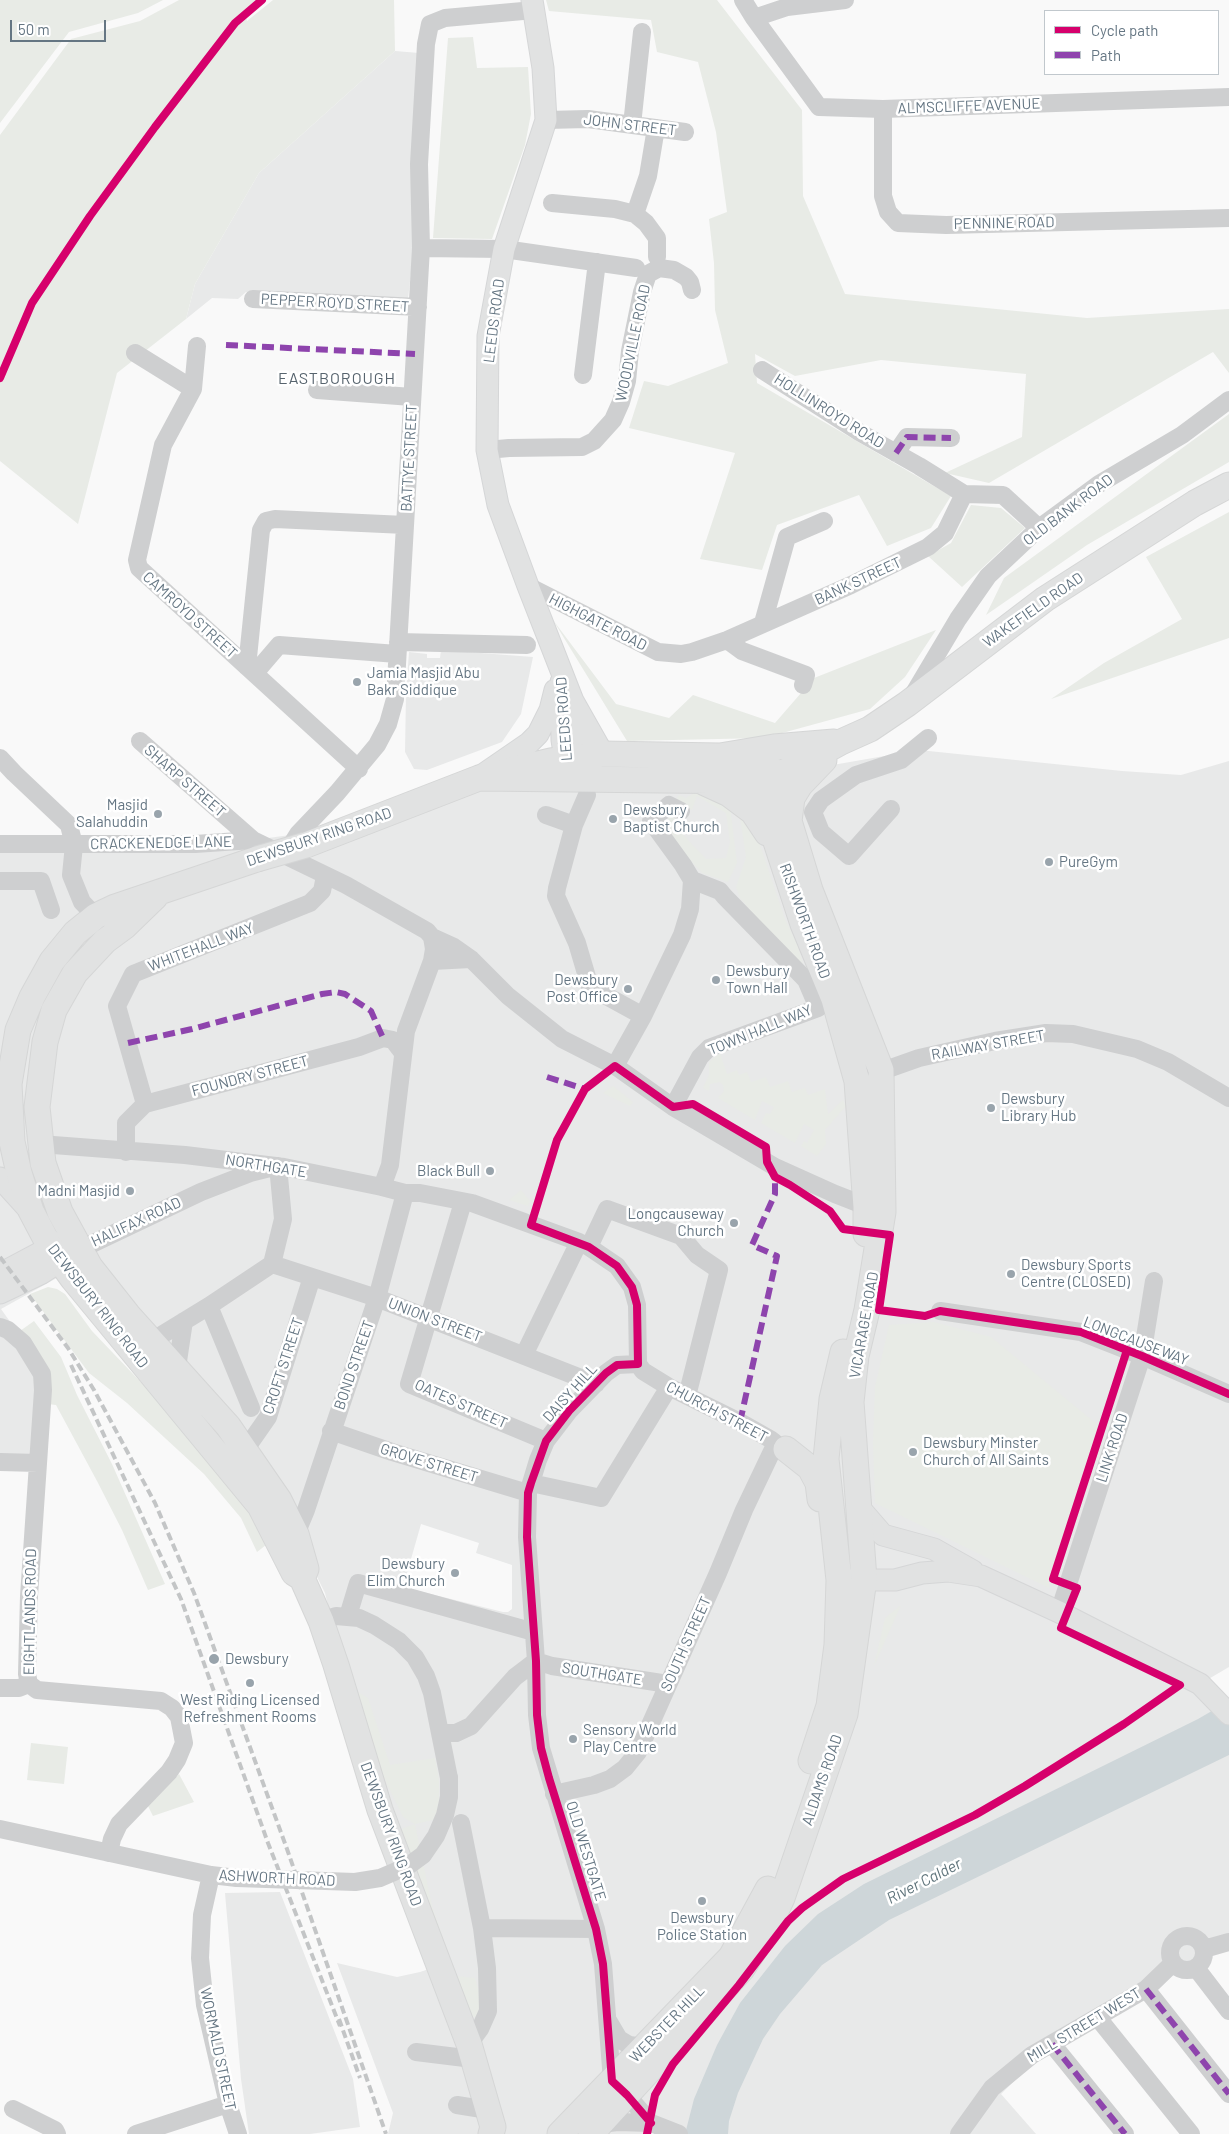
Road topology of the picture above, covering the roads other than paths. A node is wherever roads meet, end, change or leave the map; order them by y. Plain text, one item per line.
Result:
1 (743, 0) edge
2 (846, 0) edge
3 (533, 5) edge
4 (754, 18) junction
5 (642, 32) dead end
6 (1229, 97) edge
7 (883, 109) junction
8 (546, 120) junction
9 (632, 125) junction
10 (656, 128) junction
11 (685, 132) dead end
12 (552, 203) dead end
13 (635, 214) junction
14 (1229, 218) edge
15 (421, 248) junction
16 (504, 249) junction
17 (657, 257) dead end
18 (597, 262) junction
19 (636, 268) dead end
20 (692, 290) dead end
21 (253, 299) dead end
22 (418, 307) junction
23 (135, 353) dead end
24 (200, 355) dead end
25 (762, 370) dead end
26 (583, 375) dead end
27 (193, 388) junction
28 (317, 391) dead end
29 (412, 397) junction
30 (1229, 400) edge
31 (951, 438) dead end
32 (487, 450) junction
33 (896, 453) junction
34 (1229, 485) edge
35 (964, 494) junction
36 (824, 521) dead end
37 (405, 525) junction
38 (1040, 528) junction
39 (528, 586) junction
40 (763, 623) junction
41 (727, 640) junction
42 (527, 645) dead end
43 (398, 648) junction
44 (560, 667) junction
45 (251, 670) junction
46 (803, 684) dead end
47 (573, 701) junction
48 (907, 704) junction
49 (928, 738) dead end
50 (140, 741) dead end
51 (842, 742) junction
52 (603, 754) junction
53 (0, 758) edge
54 (770, 762) junction
55 (359, 769) junction
56 (576, 772) junction
57 (479, 778) junction
58 (700, 781) junction
59 (891, 809) dead end
60 (681, 811) dead end
61 (546, 815) dead end
62 (788, 821) junction
63 (574, 825) junction
64 (0, 844) edge
65 (74, 845) junction
66 (255, 850) junction
67 (295, 850) junction
68 (779, 852) junction
69 (325, 876) junction
70 (692, 880) junction
71 (0, 881) edge
72 (158, 894) junction
73 (51, 910) dead end
74 (96, 916) junction
75 (113, 934) junction
76 (432, 937) junction
77 (471, 959) junction
78 (432, 961) junction
79 (643, 1016) junction
80 (403, 1053) junction
81 (615, 1066) junction
82 (881, 1070) junction
83 (857, 1082) junction
84 (9, 1084) junction
85 (1229, 1098) edge
86 (145, 1104) junction
87 (0, 1107) edge
88 (673, 1107) junction
89 (15, 1147) edge
90 (126, 1152) junction
91 (278, 1166) junction
92 (0, 1178) edge
93 (382, 1186) junction
94 (405, 1193) junction
95 (463, 1202) junction
96 (875, 1209) junction
97 (31, 1211) junction
98 (584, 1244) junction
99 (65, 1249) junction
100 (272, 1264) junction
101 (0, 1274) edge
102 (312, 1277) junction
103 (1154, 1281) dead end
104 (0, 1293) edge
105 (377, 1298) junction
106 (209, 1306) junction
107 (940, 1311) dead end
108 (429, 1318) junction
109 (184, 1321) junction
110 (0, 1326) edge
111 (143, 1347) junction
112 (524, 1355) junction
113 (1142, 1356) junction
114 (638, 1364) junction
115 (177, 1368) junction
116 (596, 1384) junction
117 (668, 1387) junction
118 (1229, 1394) edge
119 (687, 1396) junction
120 (851, 1402) junction
121 (251, 1408) dead end
122 (332, 1431) junction
123 (546, 1441) junction
124 (780, 1448) junction
125 (236, 1459) junction
126 (826, 1459) junction
127 (0, 1462) edge
128 (38, 1463) junction
129 (530, 1488) junction
130 (857, 1505) junction
131 (296, 1534) junction
132 (835, 1542) junction
133 (981, 1576) junction
134 (302, 1578) junction
135 (852, 1580) junction
136 (532, 1610) joint
137 (1059, 1612) junction
138 (348, 1616) junction
139 (321, 1621) junction
140 (534, 1632) junction
141 (536, 1660) junction
142 (29, 1684) junction
143 (668, 1684) junction
144 (0, 1688) edge
145 (1229, 1714) edge
146 (471, 1726) junction
147 (441, 1733) junction
148 (448, 1770) junction
149 (554, 1794) junction
150 (461, 1823) dead end
151 (0, 1829) edge
152 (109, 1853) junction
153 (211, 1875) junction
154 (482, 1928) junction
155 (596, 1929) junction
156 (1229, 1942) edge
157 (1204, 1949) junction
158 (736, 1963) junction
159 (1173, 1963) junction
160 (1196, 1968) junction
161 (1146, 1989) junction
162 (1229, 2011) edge
163 (607, 2017) junction
164 (1098, 2018) junction
165 (648, 2044) junction
166 (1052, 2044) junction
167 (471, 2051) junction
168 (416, 2052) dead end
169 (620, 2088) junction
170 (1229, 2094) edge
171 (228, 2104) junction
172 (457, 2105) dead end
173 (13, 2108) dead end
174 (651, 2123) junction
175 (493, 2126) edge
176 (596, 2129) edge
177 (57, 2134) edge
178 (136, 2134) edge
179 (238, 2134) edge
180 (560, 2134) edge
181 (679, 2134) edge
182 (959, 2134) edge
183 (1124, 2134) edge
184 (1191, 2134) edge

1 - 4 street
2 - 4 street
3 - 8 main road, LEEDS ROAD
3 - 15 street, BATTYE STREET
4 - 7 street, ALMSCLIFFE AVENUE
5 - 9 street
6 - 7 street, ALMSCLIFFE AVENUE
7 - 14 street, PENNINE ROAD
8 - 9 street, JOHN STREET
8 - 16 main road, LEEDS ROAD
9 - 10 street, JOHN STREET
10 - 11 street, JOHN STREET
10 - 13 street
12 - 13 street
13 - 17 street
15 - 16 street
15 - 22 street, BATTYE STREET
16 - 18 street
16 - 32 main road, LEEDS ROAD
18 - 19 street
18 - 26 street
20 - 32 street, WOODVILLE ROAD
21 - 22 street, PEPPER ROYD STREET
22 - 29 street, BATTYE STREET
23 - 27 street
24 - 27 street, CAMROYD STREET
25 - 33 street, HOLLINROYD ROAD
27 - 45 street, CAMROYD STREET
28 - 29 street
29 - 37 street, BATTYE STREET
30 - 38 street, OLD BANK ROAD
31 - 33 street, HOLLINROYD ROAD
32 - 39 main road, LEEDS ROAD
33 - 35 street, HOLLINROYD ROAD
34 - 48 highway, WAKEFIELD ROAD
35 - 38 street, HOLLINROYD ROAD
35 - 40 street, BANK STREET
36 - 40 street
37 - 43 street, BATTYE STREET
37 - 45 street
38 - 48 street, OLD BANK ROAD
39 - 41 street, HIGHGATE ROAD
39 - 44 main road, LEEDS ROAD
40 - 41 street, BANK STREET
41 - 46 street
42 - 43 street
43 - 45 street
43 - 55 street, BATTYE STREET
44 - 47 main road, LEEDS ROAD
44 - 56 main road, LEEDS ROAD
44 - 57 main road
45 - 55 street, CAMROYD STREET
47 - 52 main road, LEEDS ROAD
47 - 56 main road, LEEDS ROAD
48 - 51 highway, WAKEFIELD ROAD
49 - 59 street
50 - 66 street, SHARP STREET
51 - 54 highway, WAKEFIELD ROAD
51 - 62 highway
52 - 54 highway, DEWSBURY RING ROAD
52 - 56 highway, DEWSBURY RING ROAD
53 - 65 street
54 - 58 highway, DEWSBURY RING ROAD
54 - 62 highway, RISHWORTH ROAD
54 - 68 highway, RISHWORTH ROAD
55 - 67 street, BATTYE STREET
56 - 57 highway, DEWSBURY RING ROAD
56 - 58 highway, DEWSBURY RING ROAD
56 - 63 street
57 - 67 highway, DEWSBURY RING ROAD
58 - 68 highway
60 - 70 street
61 - 63 street
62 - 82 highway, RISHWORTH ROAD
63 - 79 street
64 - 65 street, CRACKENEDGE LANE
65 - 66 street, CRACKENEDGE LANE
65 - 74 street
66 - 67 highway, DEWSBURY RING ROAD, bridge
66 - 72 highway, DEWSBURY RING ROAD
67 - 69 street
68 - 83 highway, RISHWORTH ROAD
69 - 76 street
69 - 86 street, WHITEHALL WAY
70 - 79 street
70 - 88 street, TOWN HALL WAY
71 - 73 street
72 - 74 highway, DEWSBURY RING ROAD
72 - 75 highway, DEWSBURY RING ROAD
74 - 75 street
74 - 84 highway, DEWSBURY RING ROAD
75 - 89 highway, DEWSBURY RING ROAD
76 - 77 street
76 - 78 street
77 - 78 street
77 - 81 street
78 - 80 street
79 - 81 street
80 - 86 street, FOUNDRY STREET
80 - 93 street
81 - 88 street
82 - 83 street, RAILWAY STREET
82 - 85 street, RAILWAY STREET
82 - 96 highway, VICARAGE ROAD
83 - 96 highway, VICARAGE ROAD
84 - 87 main road
84 - 89 highway, DEWSBURY RING ROAD
86 - 90 street
88 - 96 street
89 - 90 street, NORTHGATE
89 - 97 highway, DEWSBURY RING ROAD
89 - 99 highway, DEWSBURY RING ROAD
90 - 91 street, NORTHGATE
91 - 93 street, NORTHGATE
91 - 99 street, HALIFAX ROAD
91 - 100 street
92 - 97 main road
93 - 94 street, NORTHGATE
94 - 95 street, NORTHGATE
94 - 105 street, BOND STREET
95 - 98 street, NORTHGATE
95 - 108 street
96 - 120 highway, VICARAGE ROAD
96 - 126 highway, VICARAGE ROAD
97 - 99 highway, DEWSBURY RING ROAD
98 - 112 street
98 - 114 street, NORTHGATE
98 - 119 street
99 - 101 main road, HALIFAX ROAD
99 - 104 main road, HALIFAX ROAD
99 - 111 highway, DEWSBURY RING ROAD
100 - 102 street, UNION STREET
100 - 106 street
102 - 105 street, UNION STREET
102 - 125 street, CROFT STREET
103 - 113 street, LINK ROAD
105 - 108 street, UNION STREET
105 - 122 street, BOND STREET
106 - 109 street
106 - 121 street
107 - 113 street, LONGCAUSEWAY
108 - 112 street, UNION STREET
108 - 123 street, OATES STREET
109 - 111 street
109 - 115 street
110 - 128 street, EIGHTLANDS ROAD
111 - 115 highway, DEWSBURY RING ROAD
111 - 125 highway, DEWSBURY RING ROAD
112 - 116 street, UNION STREET
113 - 118 street, LONGCAUSEWAY
113 - 137 street, LINK ROAD
114 - 116 street, DAISY HILL
114 - 117 street, CHURCH STREET
115 - 125 highway, DEWSBURY RING ROAD
116 - 123 street, DAISY HILL
117 - 119 street, CHURCH STREET
117 - 129 street, GROVE STREET
119 - 124 street, CHURCH STREET
120 - 126 highway
120 - 130 highway, VICARAGE ROAD
122 - 129 street, GROVE STREET
122 - 131 street, BOND STREET
123 - 129 street, DAISY HILL
124 - 126 street, CHURCH STREET
124 - 132 highway
124 - 143 street, SOUTH STREET
125 - 131 highway
125 - 134 highway
126 - 132 highway, VICARAGE ROAD
127 - 128 street
128 - 142 street, EIGHTLANDS ROAD
129 - 136 street, DAISY HILL
130 - 133 main road
130 - 135 highway, VICARAGE ROAD
131 - 134 highway
132 - 135 highway, VICARAGE ROAD
133 - 135 main road
133 - 137 main road
134 - 139 highway, DEWSBURY RING ROAD
135 - 158 highway, ALDAMS ROAD
136 - 140 street, OLD WESTGATE
137 - 145 main road
138 - 139 street
138 - 140 street
138 - 147 street, ASHWORTH ROAD
139 - 167 highway, DEWSBURY RING ROAD
140 - 141 street, OLD WESTGATE
141 - 143 street, SOUTHGATE
141 - 146 street
141 - 149 street, OLD WESTGATE
142 - 144 street
142 - 152 street, EIGHTLANDS ROAD
143 - 149 street, SOUTH STREET
146 - 147 street
146 - 148 street
147 - 148 street, ASHWORTH ROAD
148 - 153 street, ASHWORTH ROAD, bridge
149 - 155 street, OLD WESTGATE
150 - 154 street
151 - 152 street, ASHWORTH ROAD
152 - 153 street, ASHWORTH ROAD
153 - 171 street, WORMALD STREET
154 - 155 street
154 - 167 street
155 - 163 street, OLD WESTGATE
156 - 157 street
157 - 159 street
157 - 160 street
158 - 165 highway, WEBSTER HILL
158 - 169 highway, WEBSTER HILL
159 - 160 street
159 - 161 street, MILL STREET WEST
160 - 162 street
161 - 164 street, MILL STREET WEST
161 - 170 street
163 - 165 street, OLD WESTGATE
163 - 169 street, OLD WESTGATE
164 - 166 street, MILL STREET WEST
164 - 184 street
165 - 169 highway, WEBSTER HILL
166 - 182 street, MILL STREET WEST
166 - 183 street
167 - 168 street
167 - 175 highway, DEWSBURY RING ROAD
169 - 174 street
169 - 176 highway, WEBSTER HILL
169 - 180 highway, WEBSTER HILL
171 - 178 street
171 - 179 street, WORMALD STREET
172 - 175 street
173 - 177 street
174 - 176 street
174 - 181 street

